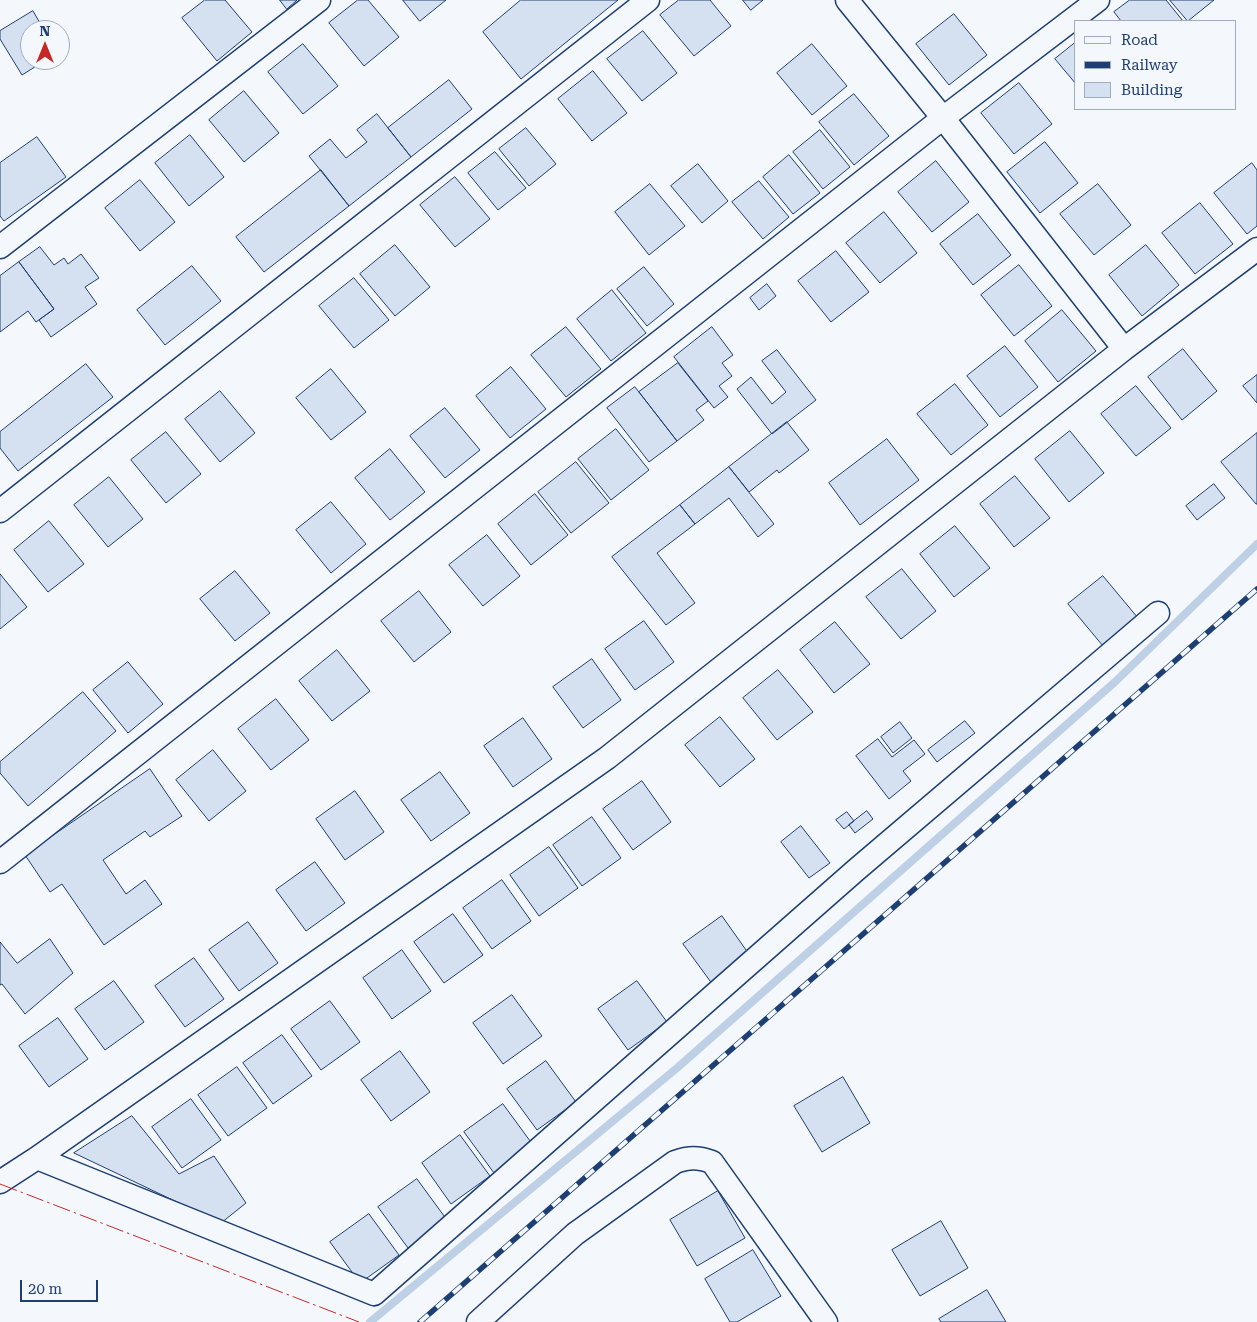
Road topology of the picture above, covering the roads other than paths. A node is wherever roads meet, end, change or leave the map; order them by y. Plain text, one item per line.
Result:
1 (319, 0) edge
2 (648, 0) edge
3 (847, 0) edge
4 (1098, 0) edge
5 (943, 118) junction
6 (0, 247) edge
7 (1257, 249) edge
8 (1124, 349) junction
9 (0, 510) edge
10 (1158, 613) dead end
11 (0, 862) edge
12 (37, 1158) junction
13 (0, 1182) edge
14 (478, 1322) edge
15 (826, 1322) edge

1 - 6 street
2 - 9 street
3 - 5 street
4 - 5 street
5 - 8 street
5 - 11 street
7 - 8 street
8 - 12 street
10 - 12 street
12 - 13 street
14 - 15 street

